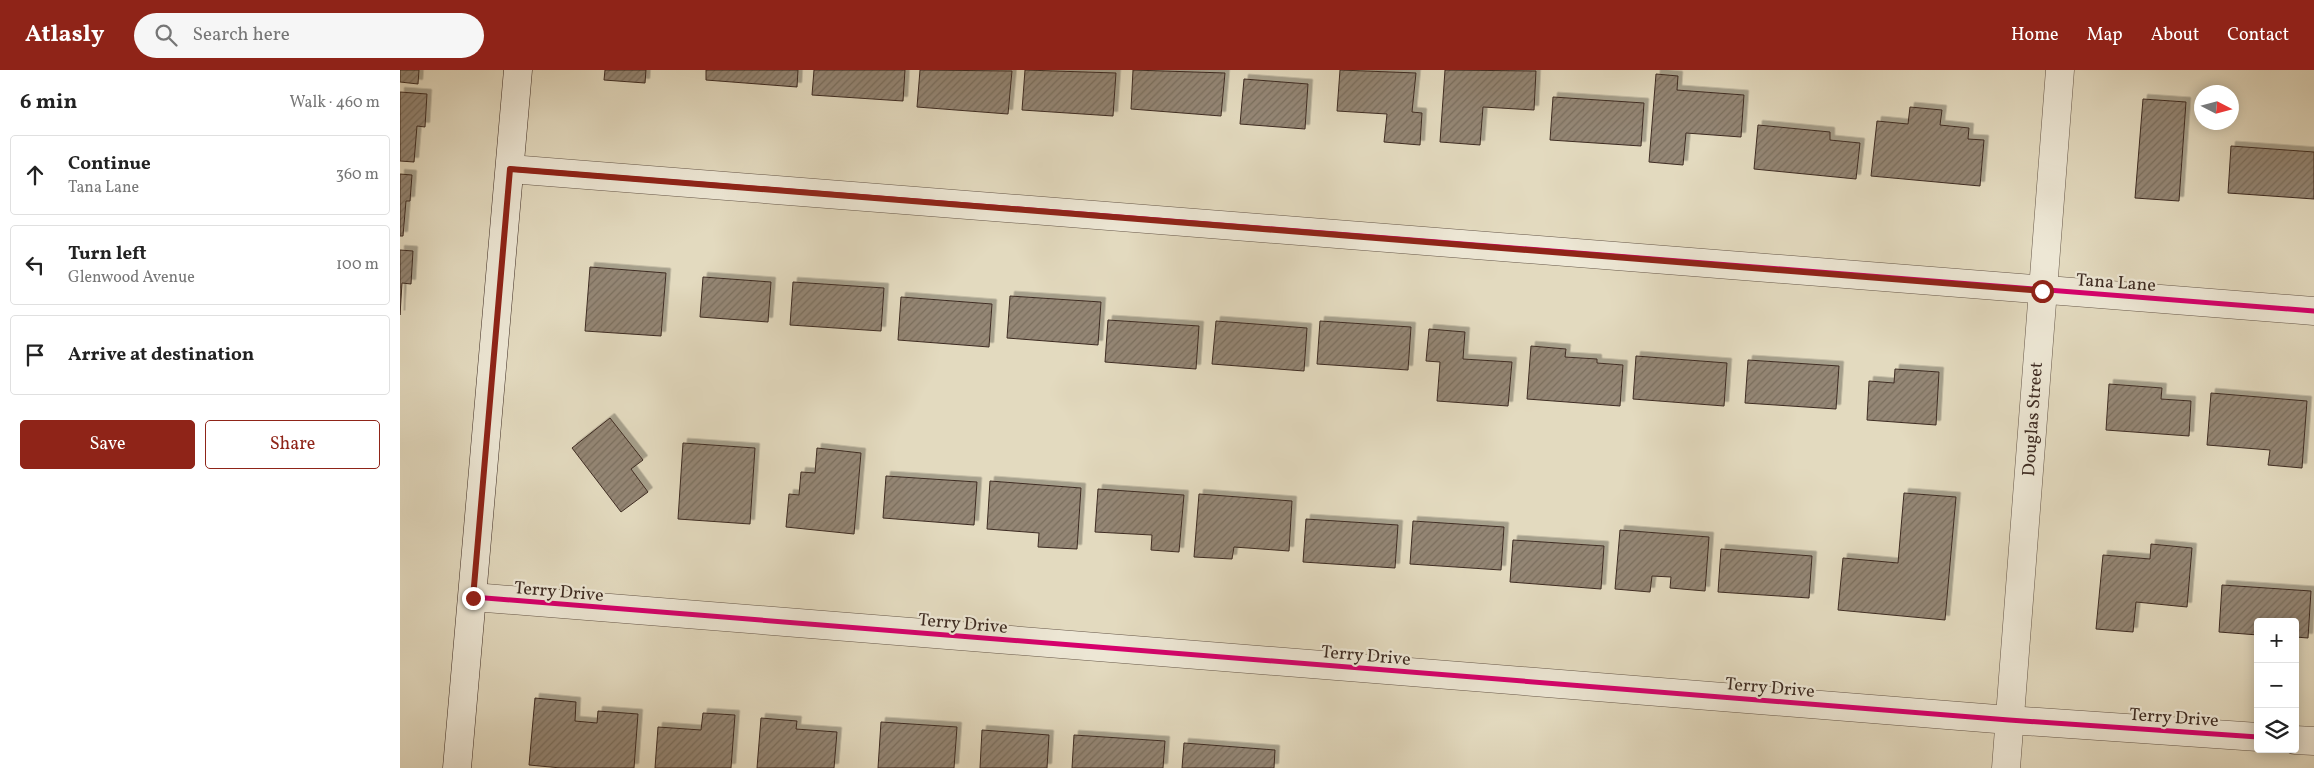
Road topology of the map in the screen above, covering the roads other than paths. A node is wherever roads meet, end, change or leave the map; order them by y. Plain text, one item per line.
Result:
1 (518, 70) edge
2 (2060, 70) edge
3 (510, 169) junction
4 (2042, 291) junction
5 (2314, 311) edge
6 (473, 598) junction
7 (2009, 720) junction
8 (2254, 737) edge
9 (2299, 740) edge
10 (2314, 741) edge
11 (457, 768) edge
12 (2006, 768) edge

1 - 3 street
2 - 4 street, Douglas Street
3 - 4 street, Tana Lane
3 - 6 street
4 - 5 street, Tana Lane
4 - 7 street, Douglas Street
6 - 7 street, Terry Drive
6 - 11 street
7 - 8 street, Terry Drive
7 - 12 street, Douglas Street
9 - 10 street

